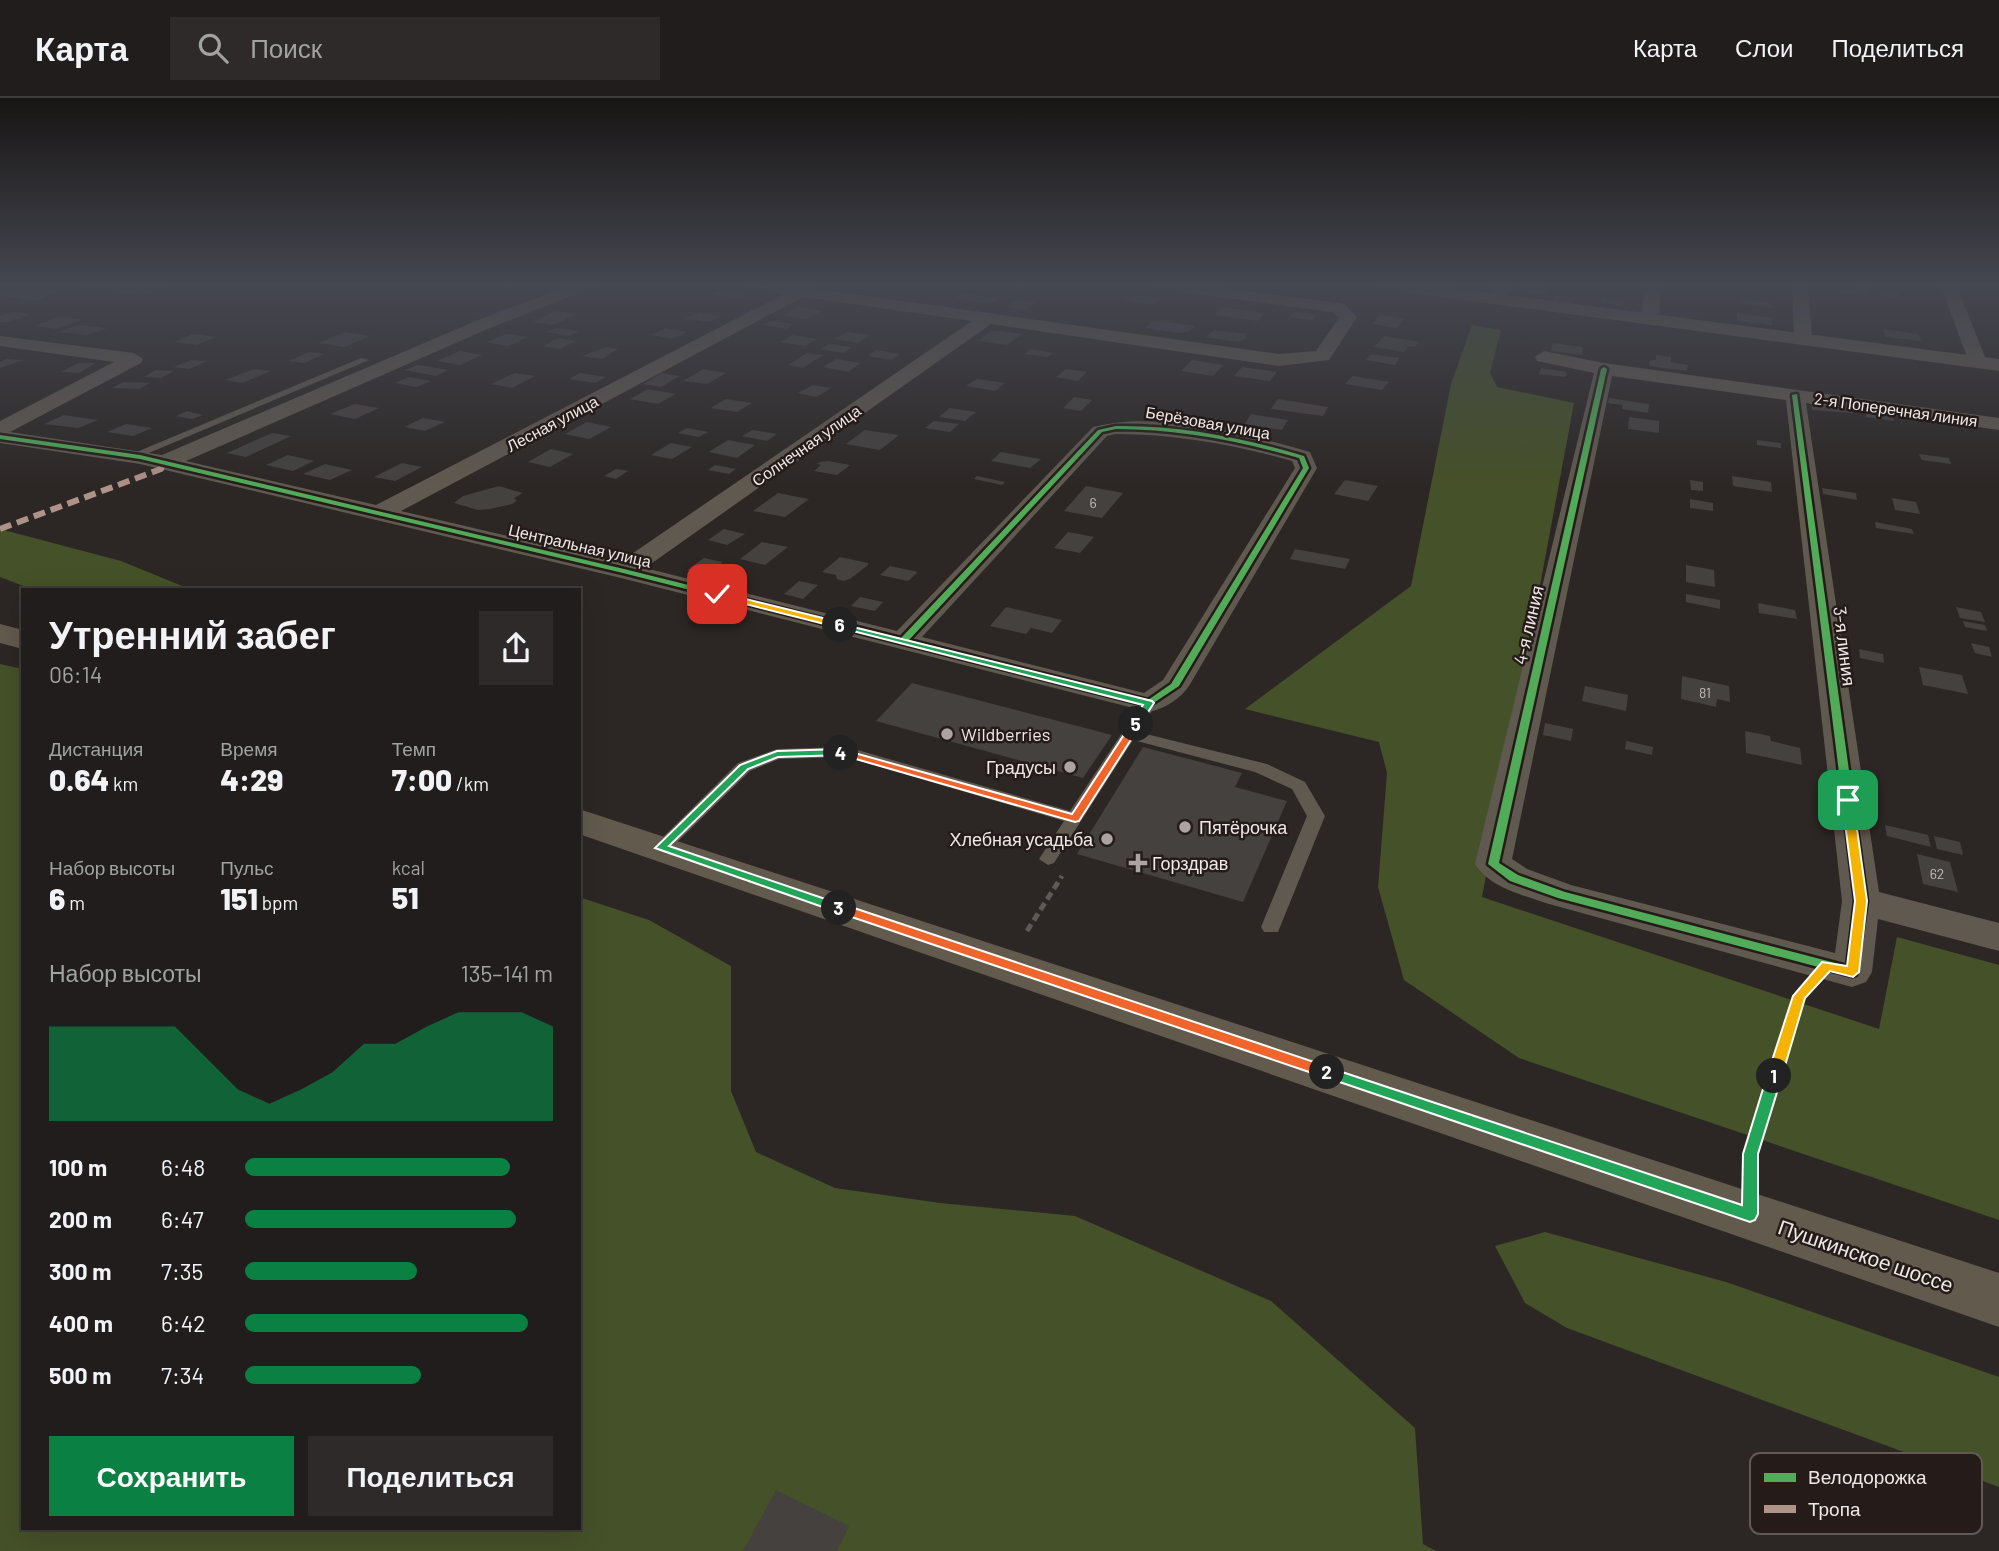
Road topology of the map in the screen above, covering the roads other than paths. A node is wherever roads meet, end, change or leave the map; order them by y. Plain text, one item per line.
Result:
1 (80, 352) edge
2 (420, 352) edge
3 (686, 352) edge
4 (939, 352) edge
5 (1222, 352) edge
6 (1325, 352) edge
7 (1900, 352) edge
8 (1974, 352) edge
9 (1544, 358) dead end
10 (364, 360) dead end
11 (1978, 362) junction
12 (1999, 365) edge
13 (1604, 369) junction
14 (1795, 395) junction
15 (1999, 424) edge
16 (0, 429) edge
17 (0, 437) edge
18 (133, 456) junction
19 (163, 463) junction
20 (378, 514) junction
21 (624, 571) junction
22 (0, 633) edge
23 (21, 639) edge
24 (903, 641) junction
25 (1149, 703) junction
26 (1129, 734) junction
27 (1075, 818) junction
28 (581, 822) edge
29 (660, 848) junction
30 (1048, 859) road end
31 (1861, 901) junction
32 (1271, 927) dead end
33 (1999, 937) edge
34 (1827, 965) joint
35 (1999, 1300) edge

1 - 16 street
2 - 19 street
3 - 20 street, Лесная улица
4 - 21 street, Солнечная улица
5 - 6 street
7 - 11 street
8 - 11 street
9 - 13 street, 2-я Поперечная линия
10 - 18 lane
11 - 12 street
13 - 14 street, 2-я Поперечная линия
13 - 34 street, 4-я линия
14 - 15 street, 2-я Поперечная линия
14 - 31 street, 3-я линия
17 - 18 street, Центральная улица
18 - 19 street, Центральная улица
19 - 20 street, Центральная улица
20 - 21 street, Центральная улица
21 - 24 street, Центральная улица
22 - 23 main road
24 - 25 street, Центральная улица
24 - 25 street, Берёзовая улица
25 - 26 lane
26 - 27 lane
26 - 32 lane
27 - 29 lane
27 - 30 lane
28 - 29 main road, Пушкинское шоссе
29 - 35 main road, Пушкинское шоссе
31 - 33 street
31 - 34 street, 3-я линия

